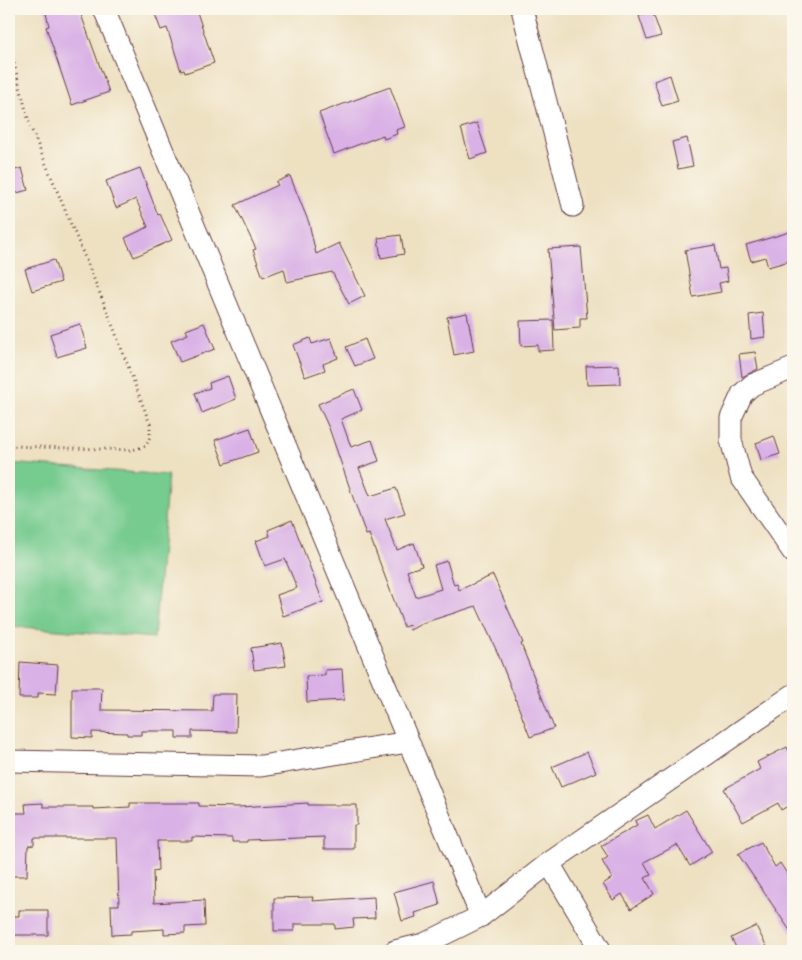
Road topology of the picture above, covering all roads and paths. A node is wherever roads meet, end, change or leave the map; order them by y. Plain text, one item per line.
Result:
1 (104, 9) edge
2 (522, 9) edge
3 (9, 44) edge
4 (573, 206) dead end
5 (793, 368) edge
6 (9, 446) edge
7 (793, 552) edge
8 (793, 695) edge
9 (408, 742) junction
10 (9, 760) edge
11 (549, 863) junction
12 (481, 916) junction
13 (395, 951) edge
14 (601, 951) edge

1 - 9 street
2 - 4 street
3 - 6 path
5 - 7 street
8 - 11 street
9 - 10 street
9 - 12 street
11 - 12 street
11 - 14 street
12 - 13 street

